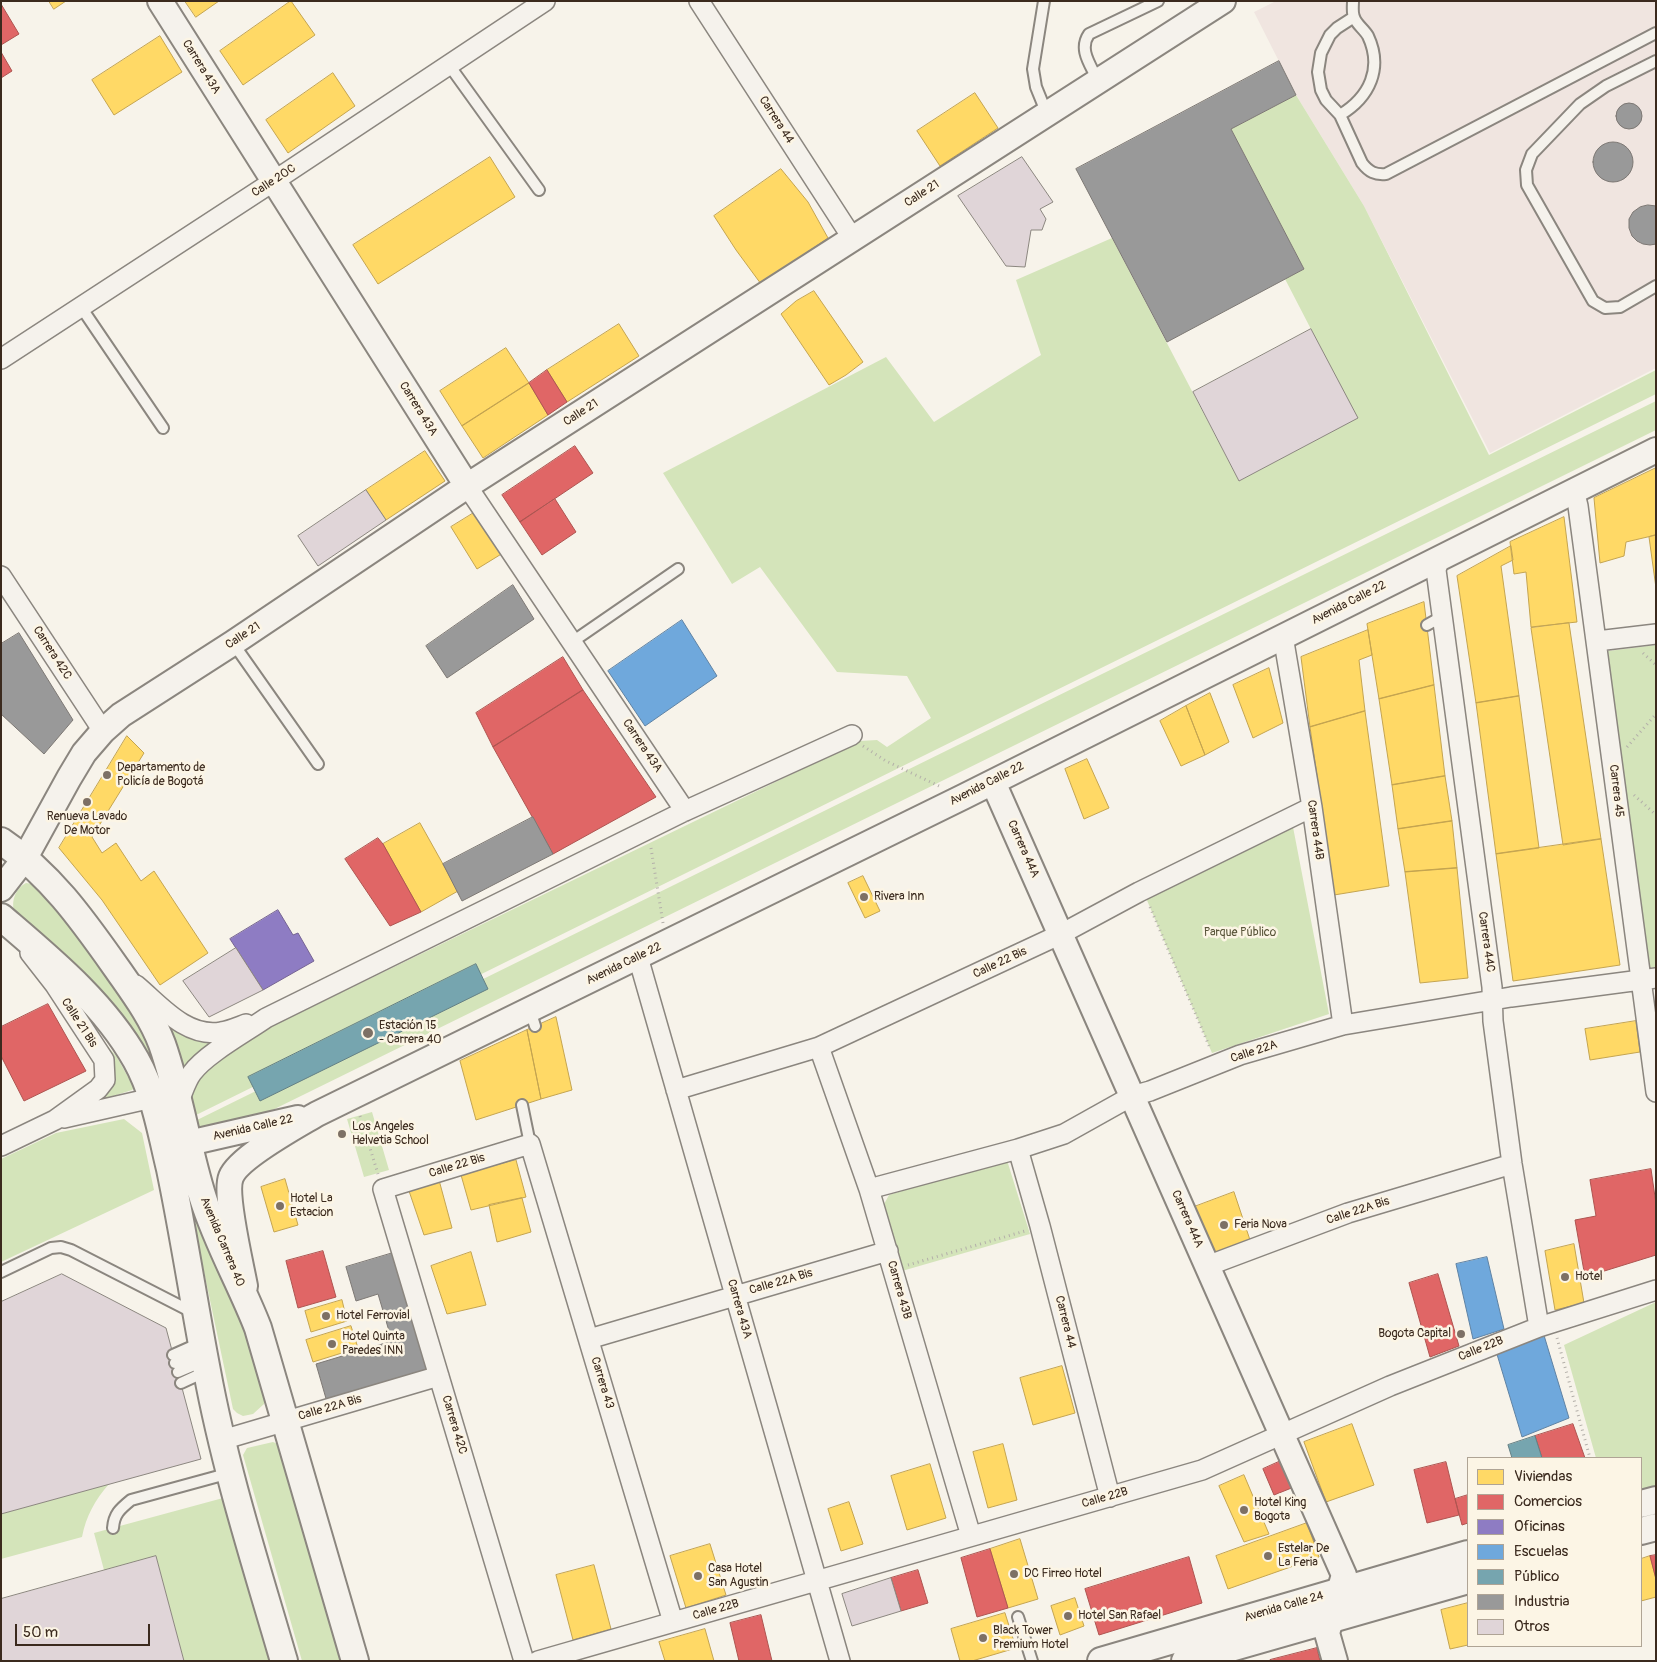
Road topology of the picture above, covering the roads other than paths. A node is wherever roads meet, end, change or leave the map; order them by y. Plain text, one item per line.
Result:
1 (160, 1) edge
2 (545, 1) edge
3 (699, 1) edge
4 (1044, 1) edge
5 (1158, 1) edge
6 (1223, 1) edge
7 (1353, 1) edge
8 (1354, 17) junction
9 (1656, 33) edge
10 (1656, 61) edge
11 (449, 65) junction
12 (1098, 81) junction
13 (1047, 114) junction
14 (1340, 115) junction
15 (274, 181) junction
16 (540, 190) dead end
17 (853, 238) junction
18 (1656, 286) edge
19 (81, 306) junction
20 (1, 359) edge
21 (163, 428) dead end
22 (1656, 450) edge
23 (467, 486) junction
24 (1574, 490) junction
25 (1440, 557) junction
26 (678, 569) dead end
27 (1, 576) edge
28 (1656, 634) edge
29 (1283, 636) junction
30 (1597, 641) junction
31 (572, 642) junction
32 (233, 643) junction
33 (103, 731) junction
34 (852, 735) road end
35 (318, 764) dead end
36 (993, 782) junction
37 (1312, 807) junction
38 (685, 811) junction
39 (1, 841) edge
40 (25, 858) junction
41 (1, 889) edge
42 (2, 918) edge
43 (1061, 934) junction
44 (638, 958) junction
45 (117, 969) junction
46 (1648, 979) edge
47 (1493, 1001) junction
48 (266, 1018) junction
49 (1344, 1025) junction
50 (819, 1047) junction
51 (676, 1090) junction
52 (1656, 1092) edge
53 (1132, 1096) junction
54 (152, 1098) junction
55 (179, 1101) junction
56 (522, 1105) dead end
57 (316, 1114) junction
58 (56, 1120) junction
59 (189, 1143) junction
60 (530, 1144) junction
61 (1, 1146) edge
62 (1018, 1149) junction
63 (1512, 1164) junction
64 (383, 1188) joint
65 (869, 1189) junction
66 (888, 1251) junction
67 (1207, 1266) junction
68 (1, 1272) edge
69 (1656, 1290) edge
70 (735, 1296) junction
71 (249, 1304) junction
72 (197, 1315) junction
73 (1547, 1330) junction
74 (588, 1339) junction
75 (204, 1357) junction
76 (439, 1376) junction
77 (180, 1383) dead end
78 (285, 1421) junction
79 (1282, 1435) junction
80 (222, 1440) junction
81 (230, 1473) junction
82 (1110, 1497) junction
83 (1656, 1500) edge
84 (1642, 1504) edge
85 (1656, 1527) edge
86 (113, 1528) dead end
87 (1642, 1531) edge
88 (971, 1536) junction
89 (1467, 1554) edge
90 (1467, 1580) edge
91 (817, 1581) junction
92 (1339, 1591) junction
93 (1018, 1617) dead end
94 (1332, 1619) junction
95 (673, 1622) junction
96 (284, 1661) edge
97 (355, 1661) edge
98 (524, 1661) edge
99 (538, 1661) edge
100 (840, 1661) edge
101 (1032, 1661) edge
102 (1100, 1661) edge
103 (1185, 1661) edge
104 (1335, 1661) edge

1 - 15 street, Carrera 43A
2 - 11 street, Calle 20C
3 - 17 street, Carrera 44
4 - 13 lane
5 - 12 lane
6 - 12 street, Calle 21
7 - 8 lane
8 - 14 lane
8 - 14 lane
9 - 14 lane
10 - 18 lane
11 - 15 street, Calle 20C
11 - 16 lane
12 - 13 street, Calle 21
13 - 17 street, Calle 21
15 - 19 street, Calle 20C
15 - 23 street, Carrera 43A
17 - 23 street, Calle 21
19 - 20 street, Calle 20C
19 - 21 lane
22 - 24 street, Avenida Calle 22
23 - 31 street, Carrera 43A
23 - 32 street, Calle 21
24 - 25 street, Avenida Calle 22
24 - 30 street, Carrera 45
25 - 29 street, Avenida Calle 22
25 - 47 street, Carrera 44C
26 - 31 lane
27 - 33 street, Carrera 42C
28 - 30 street
29 - 36 street, Avenida Calle 22
29 - 37 street, Carrera 44B
30 - 46 street, Carrera 45
31 - 38 street, Carrera 43A
32 - 33 street, Calle 21
32 - 35 lane
33 - 40 street, Calle 21
34 - 38 street
36 - 43 street, Carrera 44A
36 - 44 street, Avenida Calle 22
37 - 43 street, Calle 22 Bis
37 - 49 street, Carrera 44B
38 - 48 street
39 - 40 main road, Avenida Carrera 40
40 - 41 street, Calle 21
40 - 45 main road, Avenida Carrera 40
42 - 54 main road
42 - 58 street, Calle 21 Bis
43 - 50 street, Calle 22 Bis
43 - 53 street, Carrera 44A
44 - 51 street, Carrera 43A
44 - 57 street, Avenida Calle 22
45 - 48 street
45 - 55 main road, Avenida Carrera 40
46 - 47 street, Calle 22A
46 - 52 street, Carrera 45
47 - 49 street, Calle 22A
47 - 63 street, Carrera 44C
48 - 55 street
49 - 53 street, Calle 22A
50 - 51 street, Calle 22 Bis
50 - 65 street, Carrera 43B
51 - 70 street, Carrera 43A
53 - 62 street, Calle 22A
53 - 67 street, Carrera 44A
54 - 58 street, Calle 21 Bis
54 - 72 main road
55 - 59 main road, Avenida Carrera 40
56 - 60 lane
57 - 59 street, Avenida Calle 22
57 - 71 street, Avenida Calle 22
58 - 61 street, Calle 21 Bis
59 - 71 main road, Avenida Carrera 40
60 - 64 street, Calle 22 Bis
60 - 74 street, Carrera 43
62 - 65 street, Calle 22A
62 - 82 street, Carrera 44
63 - 67 street, Calle 22A Bis
63 - 73 street, Carrera 44C
64 - 76 street, Carrera 42C
65 - 66 street, Carrera 43B
66 - 70 street, Calle 22A Bis
66 - 88 street, Carrera 43B
67 - 79 street, Carrera 44A
68 - 72 lane
69 - 73 street, Calle 22B
70 - 74 street, Calle 22A Bis
70 - 91 street, Carrera 43A
71 - 78 main road, Avenida Carrera 40
72 - 75 main road
73 - 79 street, Calle 22B
74 - 95 street, Carrera 43
75 - 75 lane
75 - 77 lane
75 - 80 main road
76 - 78 street, Calle 22A Bis
76 - 98 street, Carrera 42C
78 - 80 street, Calle 22A Bis
78 - 97 main road, Avenida Carrera 40
79 - 82 street, Calle 22B
79 - 92 street, Carrera 44A
80 - 81 main road
81 - 86 lane
81 - 96 main road
82 - 88 street, Calle 22B
83 - 84 main road
85 - 87 main road
88 - 91 street, Calle 22B
89 - 92 main road, Avenida Calle 24
90 - 94 main road, Avenida Calle 24
91 - 95 street, Calle 22B
91 - 100 street, Carrera 43A
92 - 94 street, Carrera 44A
92 - 102 main road, Avenida Calle 24
93 - 101 lane
94 - 103 main road, Avenida Calle 24
94 - 104 street, Carrera 44A
95 - 99 street, Calle 22B

